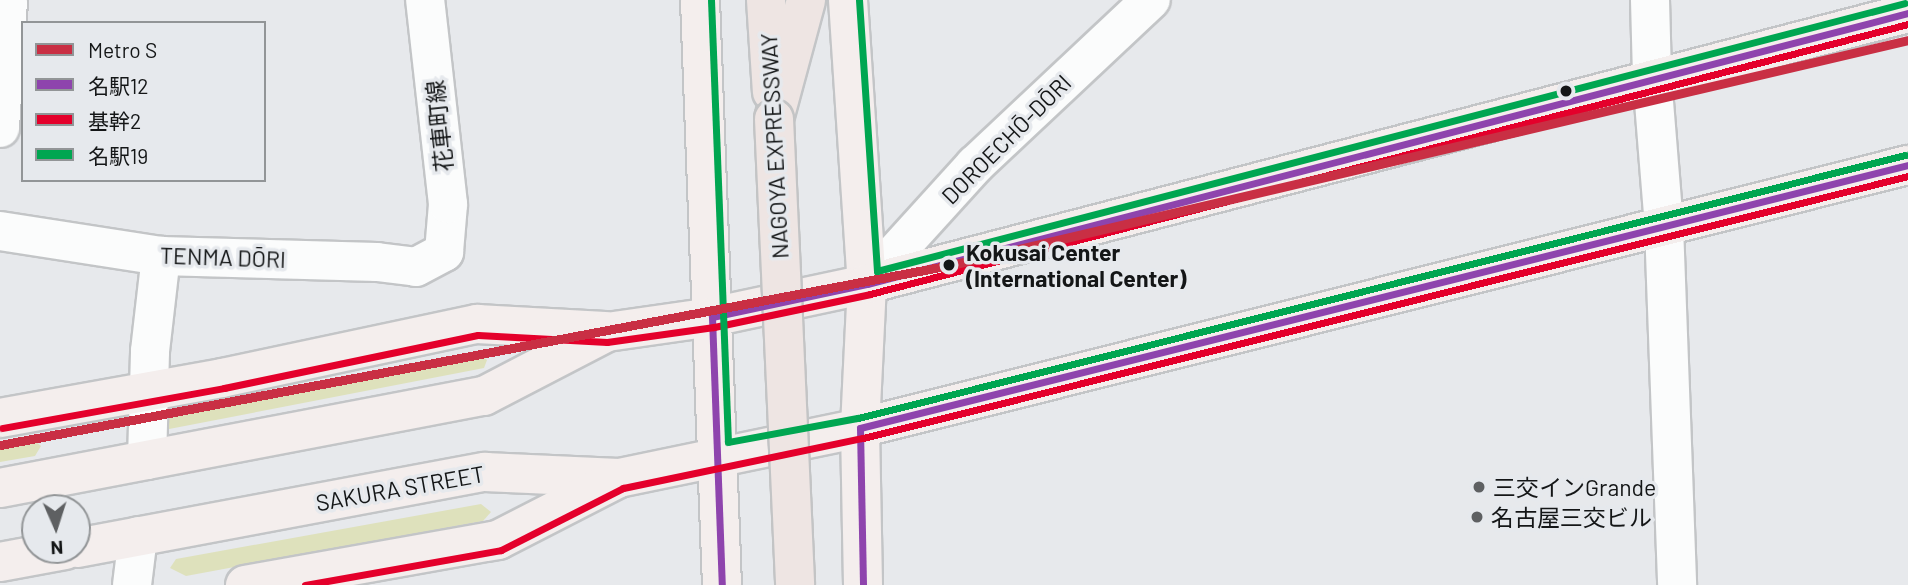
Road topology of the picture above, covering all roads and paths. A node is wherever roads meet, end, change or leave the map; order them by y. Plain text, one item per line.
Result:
1 (8, 0) edge
2 (425, 0) edge
3 (700, 0) edge
4 (766, 0) edge
5 (806, 0) edge
6 (848, 0) edge
7 (1650, 0) edge
8 (1144, 1) edge
9 (1908, 13) edge
10 (1652, 78) junction
11 (774, 119) junction
12 (0, 128) edge
13 (1908, 164) edge
14 (1664, 226) junction
15 (0, 231) edge
16 (444, 252) joint
17 (161, 256) junction
18 (867, 284) junction
19 (712, 317) junction
20 (607, 331) junction
21 (150, 390) junction
22 (0, 418) edge
23 (860, 428) junction
24 (719, 455) junction
25 (147, 460) junction
26 (618, 478) junction
27 (0, 488) edge
28 (138, 536) junction
29 (91, 545) edge
30 (21, 558) edge
31 (0, 562) edge
32 (132, 585) edge
33 (245, 585) edge
34 (722, 585) edge
35 (795, 585) edge
36 (863, 585) edge
37 (1677, 585) edge

1 - 12 street
2 - 16 street, 花車町線
3 - 19 main road
4 - 11 highway, NAGOYA EXPRESSWAY
5 - 11 highway
6 - 18 main road
7 - 10 street
8 - 18 street, DOROECHŌ-DŌRI
9 - 10 main road
10 - 14 street
10 - 18 main road
11 - 35 highway, NAGOYA EXPRESSWAY, bridge
13 - 14 main road, SAKURA STREET
14 - 23 main road, SAKURA STREET
14 - 37 street
15 - 17 street, TENMA DŌRI
16 - 17 street, TENMA DŌRI
17 - 21 street
18 - 19 main road
18 - 23 main road
19 - 20 main road
19 - 24 main road
20 - 21 main road
20 - 25 main road
21 - 22 main road
21 - 25 street
23 - 24 main road, SAKURA STREET
23 - 36 main road
24 - 26 main road, SAKURA STREET
24 - 34 main road
25 - 27 main road
26 - 28 main road, SAKURA STREET
26 - 33 main road
28 - 29 main road, SAKURA STREET
28 - 32 street
30 - 31 main road

